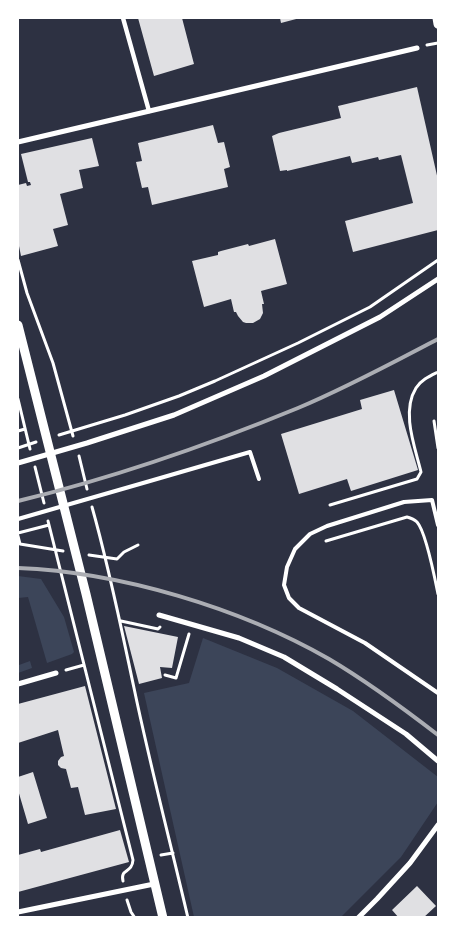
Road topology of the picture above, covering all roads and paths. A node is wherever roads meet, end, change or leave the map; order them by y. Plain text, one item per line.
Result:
1 (122, 18) edge
2 (437, 18) edge
3 (438, 24) edge
4 (417, 48) dead end
5 (148, 111) junction
6 (18, 142) edge
7 (18, 260) edge
8 (438, 260) edge
9 (438, 280) edge
10 (18, 325) edge
11 (438, 372) edge
12 (18, 399) edge
13 (434, 421) dead end
14 (83, 428) dead end
15 (18, 431) edge
16 (74, 438) dead end
17 (76, 447) dead end
18 (438, 448) edge
19 (18, 463) edge
20 (259, 479) dead end
21 (89, 494) dead end
22 (92, 504) dead end
23 (330, 505) dead end
24 (20, 518) edge
25 (49, 525) dead end
26 (438, 525) edge
27 (18, 534) edge
28 (326, 541) dead end
29 (29, 545) dead end
30 (138, 545) dead end
31 (119, 557) dead end
32 (64, 587) dead end
33 (438, 594) edge
34 (159, 615) dead end
35 (166, 618) junction
36 (120, 621) junction
37 (192, 624) junction
38 (84, 665) junction
39 (56, 673) joint
40 (165, 675) dead end
41 (18, 684) edge
42 (438, 693) edge
43 (438, 761) edge
44 (438, 825) edge
45 (154, 884) junction
46 (125, 890) junction
47 (18, 912) edge
48 (135, 918) edge
49 (163, 918) edge
50 (188, 918) edge
51 (358, 918) edge

1 - 5 street
2 - 3 street
4 - 5 street
5 - 6 street
7 - 16 path
8 - 14 path
9 - 19 street
10 - 45 street
11 - 23 path
12 - 15 path
13 - 18 path
17 - 21 path
20 - 24 lane
22 - 36 path
25 - 27 path
26 - 42 lane
27 - 29 path
28 - 33 path
30 - 31 path
32 - 38 path
34 - 35 street
35 - 36 path
35 - 37 street
36 - 50 path
37 - 40 path
37 - 43 street
38 - 39 path
38 - 46 path
39 - 41 street
44 - 51 street
45 - 46 street
45 - 49 street
46 - 47 street
46 - 48 path

